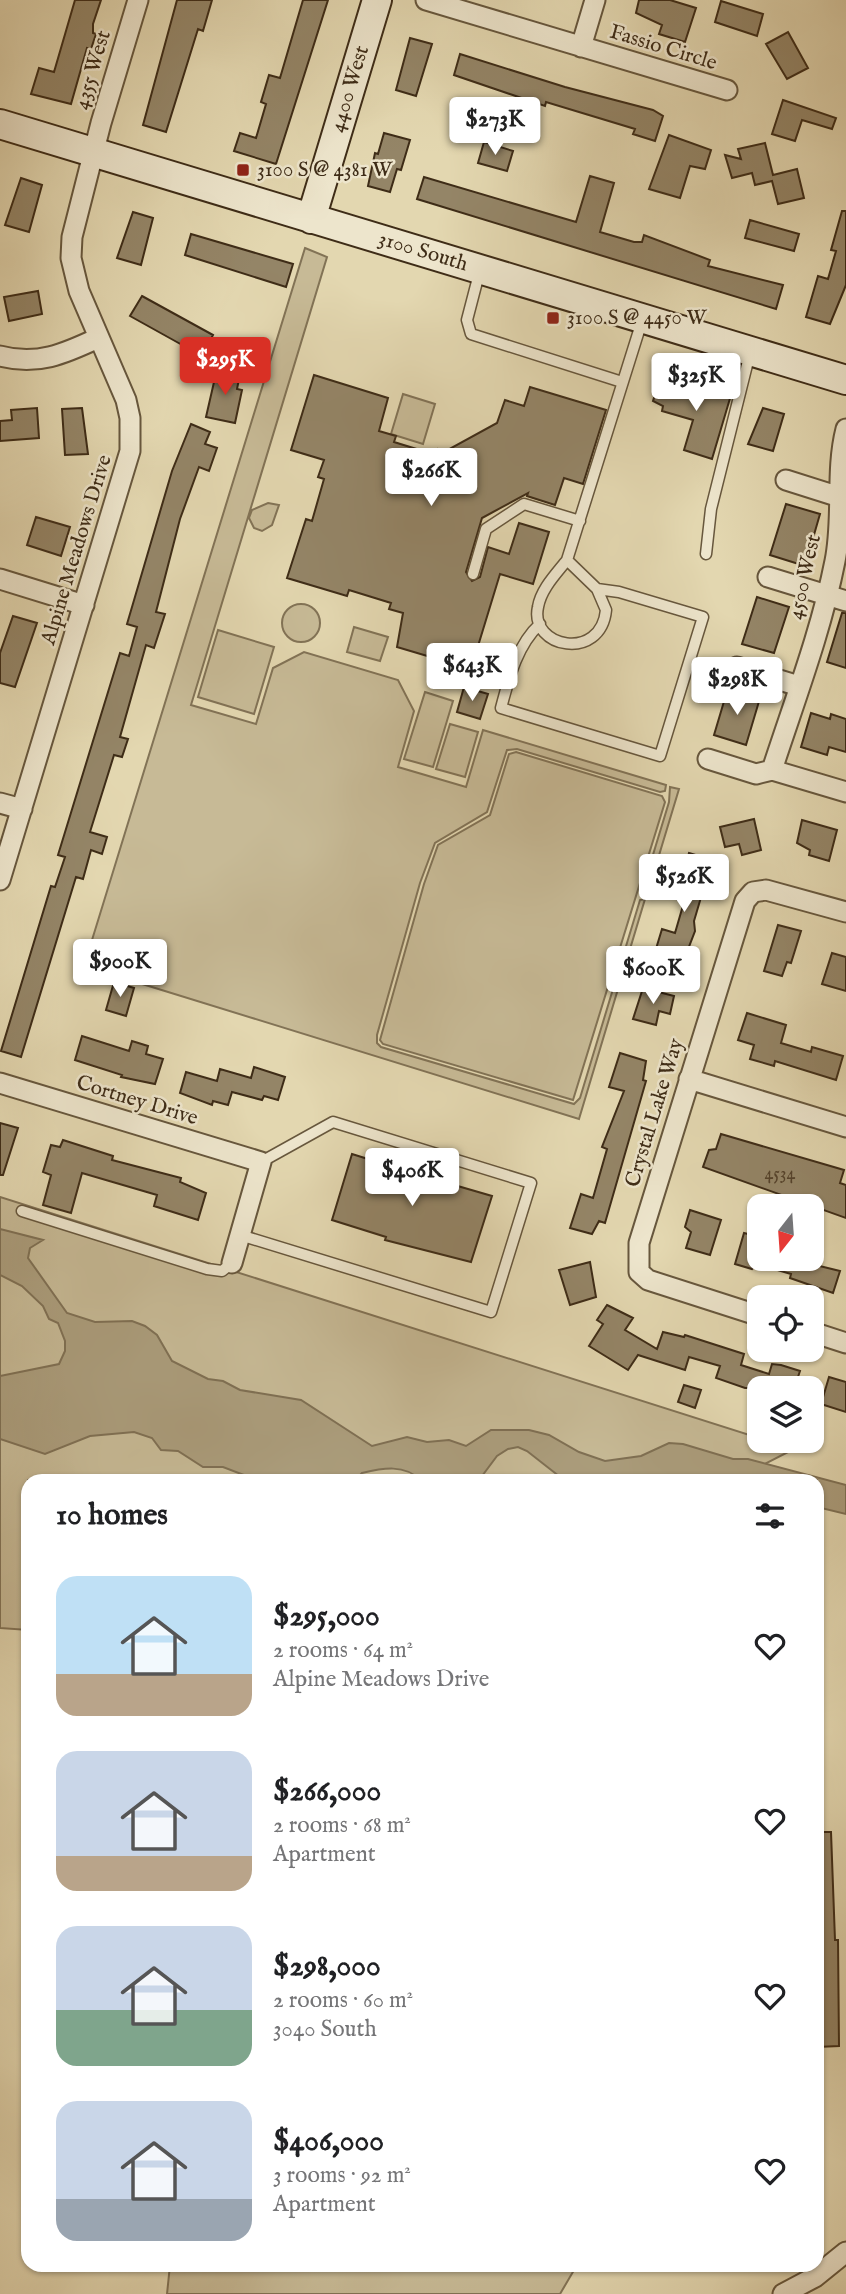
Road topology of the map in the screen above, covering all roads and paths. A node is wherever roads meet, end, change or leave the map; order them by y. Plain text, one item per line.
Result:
1 (138, 0) edge
2 (377, 0) edge
3 (426, 0) edge
4 (595, 0) edge
5 (581, 47) junction
6 (727, 90) dead end
7 (0, 124) edge
8 (94, 153) junction
9 (311, 219) junction
10 (481, 270) junction
11 (642, 319) junction
12 (98, 338) junction
13 (751, 352) junction
14 (0, 356) edge
15 (846, 380) edge
16 (622, 382) junction
17 (846, 429) edge
18 (786, 481) dead end
19 (843, 498) edge
20 (580, 521) junction
21 (706, 554) dead end
22 (567, 560) junction
23 (472, 574) dead end
24 (768, 577) dead end
25 (0, 579) edge
26 (597, 589) junction
27 (837, 598) edge
28 (84, 604) junction
29 (540, 624) junction
30 (737, 667) dead end
31 (799, 686) junction
32 (708, 760) dead end
33 (772, 770) junction
34 (846, 792) edge
35 (0, 803) edge
36 (22, 810) junction
37 (0, 880) edge
38 (846, 912) edge
39 (689, 1079) junction
40 (0, 1083) edge
41 (846, 1127) edge
42 (261, 1162) junction
43 (22, 1211) dead end
44 (240, 1235) junction
45 (232, 1263) joint
46 (747, 1312) edge
47 (824, 1336) edge
48 (846, 1343) edge
49 (846, 2252) edge
50 (824, 2270) edge
51 (821, 2272) edge
52 (783, 2294) edge

1 - 8 street, 4355 West
2 - 9 main road, 4400 West
3 - 5 street, Fassio Circle
4 - 5 street
5 - 6 street, Fassio Circle
7 - 8 main road, 3100 South
8 - 9 main road, 3100 South
8 - 12 street, Alpine Meadows Drive
9 - 10 main road, 3100 South
10 - 11 main road, 3100 South
10 - 16 lane
11 - 13 main road, 3100 South
11 - 16 lane
12 - 14 street
12 - 28 street, Alpine Meadows Drive
13 - 15 main road, 3100 South
13 - 21 lane
16 - 20 lane
17 - 19 street, 4500 West
18 - 19 street
19 - 27 street, 4500 West
20 - 22 lane
20 - 23 lane
22 - 26 lane
22 - 29 lane
24 - 27 street
25 - 28 street
26 - 29 lane
26 - 29 lane
27 - 31 street, 4500 West
28 - 36 street, Alpine Meadows Drive
30 - 31 street
31 - 33 street, 4500 West
32 - 33 street
33 - 34 street
35 - 36 street
36 - 37 street, Alpine Meadows Drive
38 - 39 street, Crystal Lake Way
39 - 41 street
39 - 46 street, Crystal Lake Way
40 - 42 street, Cortney Drive
42 - 44 street
42 - 44 lane
43 - 45 lane
44 - 45 street
47 - 48 street
49 - 50 street
51 - 52 street

